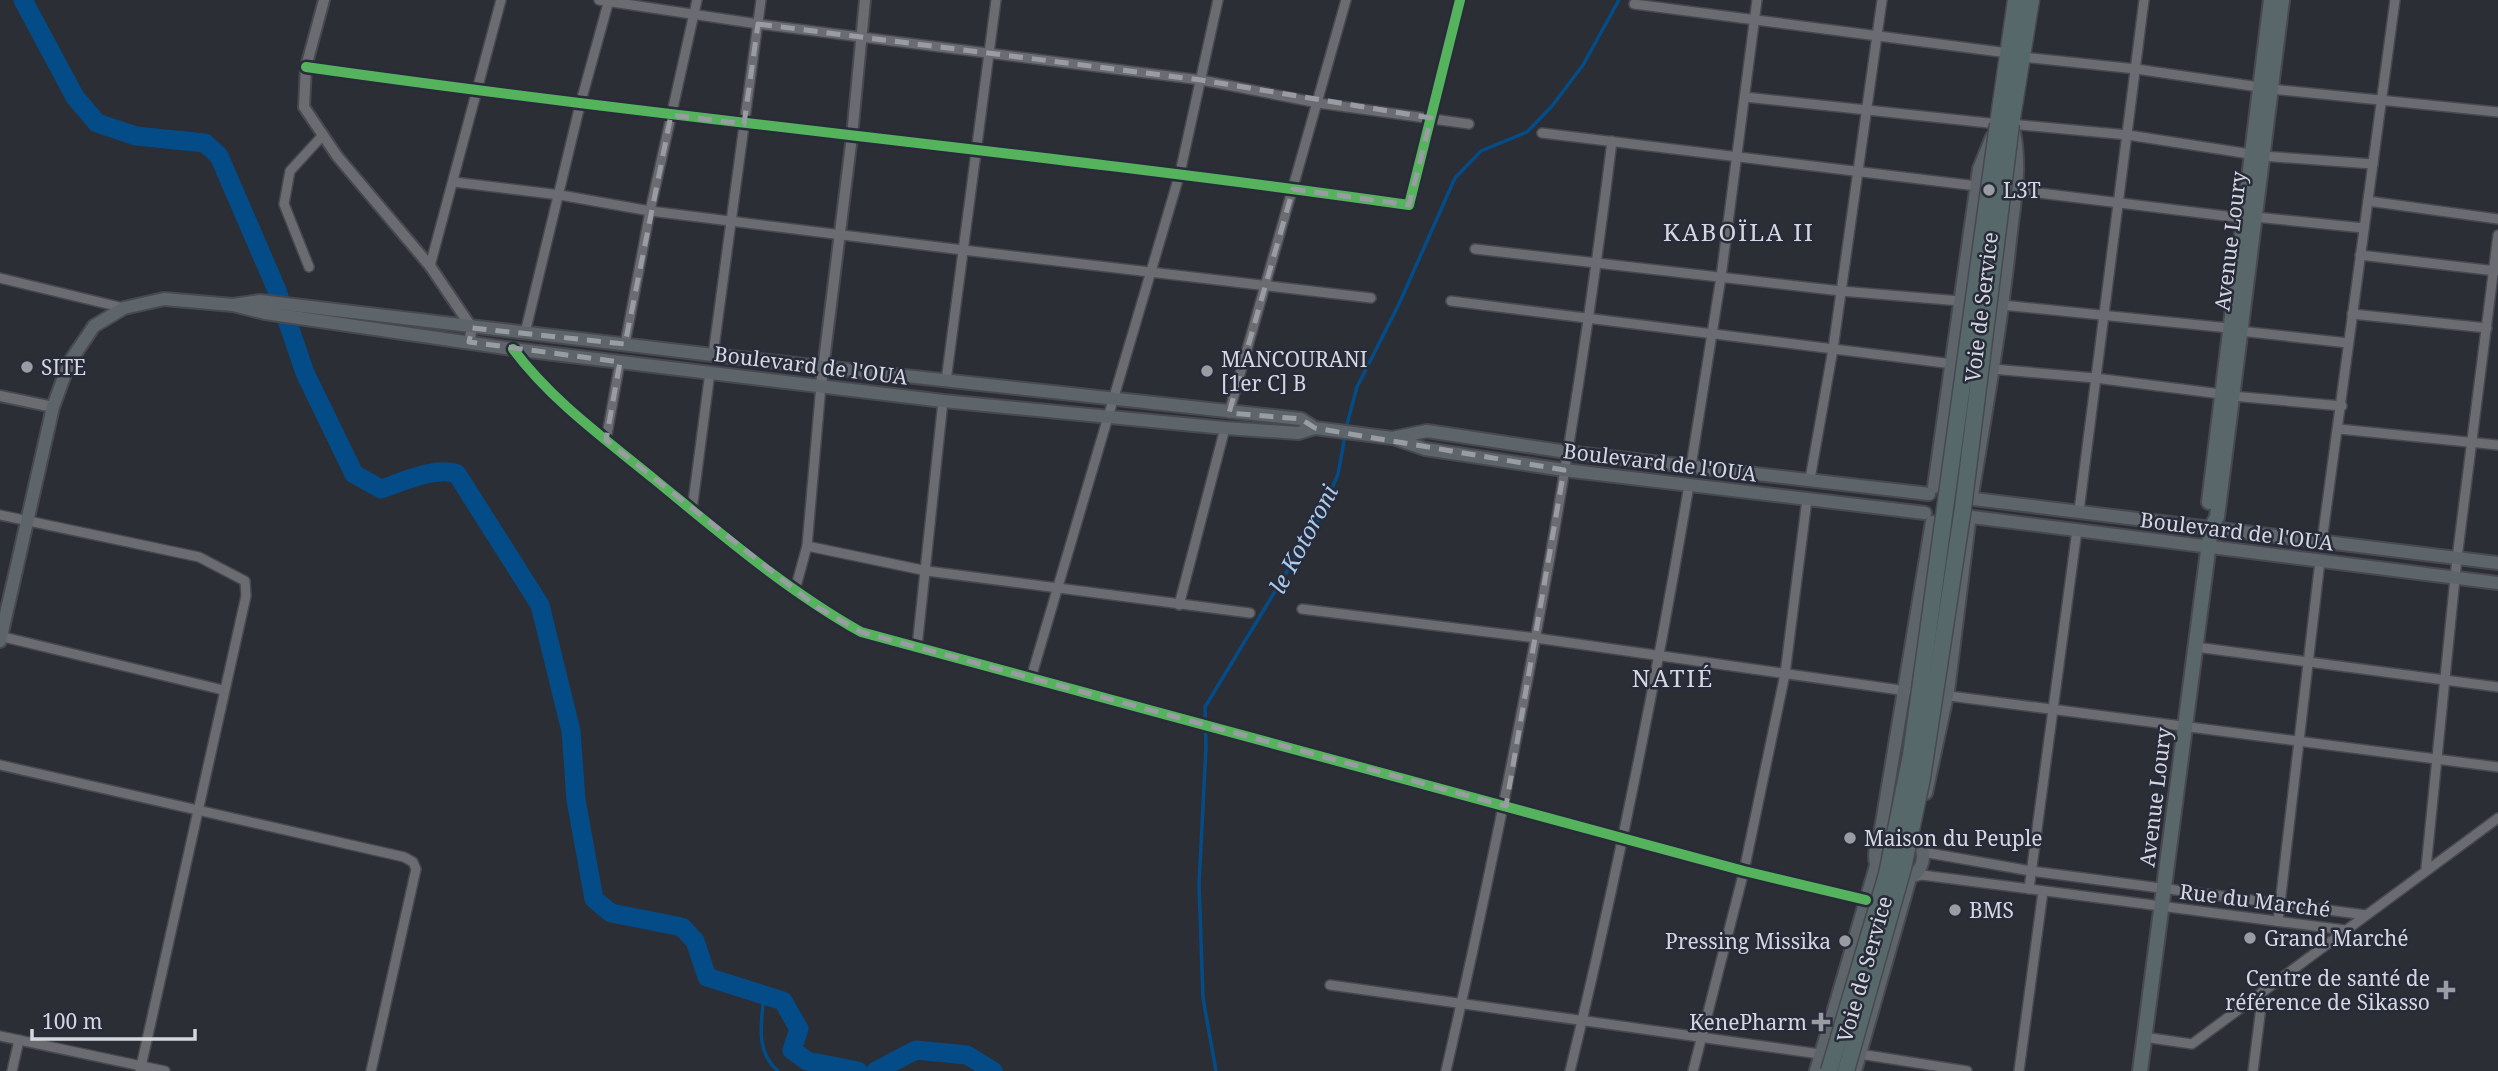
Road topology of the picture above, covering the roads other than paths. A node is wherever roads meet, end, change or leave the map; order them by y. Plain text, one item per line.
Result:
1 (324, 0) edge
2 (501, 0) edge
3 (696, 0) edge
4 (761, 0) edge
5 (865, 0) edge
6 (996, 0) edge
7 (1218, 0) edge
8 (1346, 0) edge
9 (1460, 0) edge
10 (1758, 0) edge
11 (1882, 0) edge
12 (2017, 0) edge
13 (2031, 0) edge
14 (2144, 0) edge
15 (2271, 0) edge
16 (2282, 0) edge
17 (2395, 0) edge
18 (606, 1) edge
19 (1634, 4) dead end
20 (694, 15) junction
21 (1755, 22) junction
22 (758, 24) junction
23 (861, 36) junction
24 (1876, 37) junction
25 (990, 53) junction
26 (2015, 55) junction
27 (306, 67) junction
28 (2136, 69) junction
29 (1201, 80) junction
30 (2265, 88) junction
31 (478, 91) junction
32 (1745, 97) junction
33 (2382, 101) junction
34 (1318, 103) junction
35 (580, 105) junction
36 (1866, 109) junction
37 (2498, 112) edge
38 (671, 115) junction
39 (1431, 118) junction
40 (744, 124) junction
41 (1469, 124) dead end
42 (2005, 124) junction
43 (1542, 133) dead end
44 (323, 135) junction
45 (2128, 135) junction
46 (852, 136) junction
47 (1612, 142) junction
48 (976, 151) junction
49 (1738, 154) junction
50 (2256, 155) junction
51 (2373, 164) junction
52 (1858, 172) junction
53 (1180, 173) junction
54 (454, 182) junction
55 (1977, 186) junction
56 (1293, 189) junction
57 (2015, 190) junction
58 (560, 195) junction
59 (2368, 201) junction
60 (2118, 202) junction
61 (650, 211) junction
62 (2248, 218) junction
63 (2498, 219) edge
64 (733, 220) junction
65 (2364, 228) junction
66 (840, 235) junction
67 (2498, 235) edge
68 (1475, 249) dead end
69 (963, 250) junction
70 (2360, 255) junction
71 (1597, 261) junction
72 (430, 266) junction
73 (309, 267) dead end
74 (2496, 270) edge
75 (1151, 271) junction
76 (1721, 276) junction
77 (0, 278) edge
78 (1266, 283) junction
79 (1840, 291) junction
80 (1371, 298) dead end
81 (1451, 301) dead end
82 (1960, 301) junction
83 (2002, 305) junction
84 (124, 308) junction
85 (301, 312) junction
86 (2102, 314) junction
87 (2352, 314) junction
88 (1590, 317) junction
89 (472, 328) junction
90 (2487, 328) junction
91 (2235, 330) junction
92 (1712, 332) junction
93 (525, 333) junction
94 (469, 342) junction
95 (2348, 343) junction
96 (625, 344) junction
97 (513, 349) junction
98 (1833, 349) junction
99 (713, 355) junction
100 (620, 362) junction
101 (1953, 364) junction
102 (823, 368) junction
103 (1993, 369) junction
104 (710, 372) junction
105 (2095, 378) junction
106 (946, 381) junction
107 (821, 385) junction
108 (2226, 395) junction
109 (0, 396) edge
110 (1114, 399) junction
111 (943, 401) junction
112 (2342, 406) junction
113 (53, 407) junction
114 (1229, 413) junction
115 (1110, 417) junction
116 (1225, 428) junction
117 (1315, 428) junction
118 (2339, 429) junction
119 (1392, 438) junction
120 (606, 440) junction
121 (2472, 442) junction
122 (2498, 445) edge
123 (1567, 452) junction
124 (1691, 466) junction
125 (1564, 470) junction
126 (1810, 479) junction
127 (1689, 485) junction
128 (1931, 491) junction
129 (1973, 497) junction
130 (1807, 499) junction
131 (692, 510) junction
132 (2079, 511) junction
133 (0, 515) edge
134 (1928, 517) junction
135 (1970, 519) junction
136 (28, 521) junction
137 (2211, 528) junction
138 (2077, 530) junction
139 (2322, 541) junction
140 (807, 546) junction
141 (2209, 547) junction
142 (2457, 558) junction
143 (2320, 561) junction
144 (2498, 563) edge
145 (927, 571) junction
146 (2455, 578) junction
147 (2498, 583) edge
148 (1058, 589) junction
149 (795, 590) junction
150 (1179, 605) junction
151 (1302, 609) dead end
152 (1250, 613) dead end
153 (0, 638) edge
154 (1536, 638) junction
155 (916, 647) junction
156 (2196, 647) junction
157 (1661, 656) junction
158 (2306, 660) junction
159 (1785, 674) junction
160 (1031, 678) junction
161 (2445, 682) junction
162 (2498, 687) edge
163 (223, 690) junction
164 (1906, 690) junction
165 (1947, 695) junction
166 (2052, 709) junction
167 (2185, 727) junction
168 (2297, 740) junction
169 (2436, 761) junction
170 (0, 765) edge
171 (2498, 767) edge
172 (1506, 806) junction
173 (198, 811) junction
174 (2498, 818) edge
175 (1916, 838) junction
176 (1625, 839) junction
177 (1879, 841) junction
178 (1923, 852) junction
179 (1876, 866) junction
180 (2426, 869) junction
181 (2031, 870) junction
182 (1744, 871) junction
183 (1910, 878) junction
184 (2164, 888) junction
185 (2029, 889) junction
186 (2043, 891) junction
187 (1866, 900) junction
188 (2281, 903) junction
189 (2162, 906) junction
190 (2366, 915) junction
191 (2278, 921) junction
192 (2345, 930) junction
193 (1331, 985) dead end
194 (2263, 991) junction
195 (1461, 1003) junction
196 (1582, 1021) junction
197 (0, 1036) edge
198 (1702, 1037) junction
199 (2144, 1037) junction
200 (19, 1040) junction
201 (1820, 1054) junction
202 (1860, 1054) junction
203 (141, 1068) edge
204 (12, 1071) edge
205 (165, 1071) edge
206 (371, 1071) edge
207 (1446, 1071) edge
208 (1570, 1071) edge
209 (1693, 1071) edge
210 (1816, 1071) edge
211 (1829, 1071) edge
212 (1846, 1071) edge
213 (1855, 1071) edge
214 (1968, 1071) edge
215 (2019, 1071) edge
216 (2140, 1071) edge
217 (2253, 1071) edge

1 - 27 street
2 - 31 street
3 - 20 street
4 - 22 street
5 - 23 street
6 - 25 street
7 - 29 street
8 - 34 street
9 - 39 street
10 - 21 street
11 - 24 street
12 - 26 highway
13 - 26 highway
14 - 28 street
15 - 30 main road, Avenue Loury
16 - 30 main road, Avenue Loury
17 - 33 street
18 - 20 street
18 - 35 street
19 - 21 street
20 - 22 street
20 - 38 street
21 - 24 street
21 - 32 street
22 - 23 street
22 - 40 street
23 - 25 street
23 - 46 street
24 - 26 street
24 - 36 street
25 - 29 street
25 - 48 street
26 - 28 street
26 - 42 highway
27 - 31 street
27 - 44 street
28 - 30 street
28 - 45 street
29 - 34 street
29 - 53 street
30 - 33 street
30 - 50 main road, Avenue Loury
31 - 35 street
31 - 54 street
32 - 36 street
32 - 49 street
33 - 37 street
33 - 51 street
34 - 39 street
34 - 56 street
35 - 38 street
35 - 58 street
36 - 42 street
36 - 52 street
38 - 40 street
38 - 61 street
39 - 41 street
39 - 56 street
40 - 46 street
40 - 64 street
42 - 45 street
42 - 55 main road, Voie de Service
42 - 57 main road, Voie de Service
42 - 211 highway, bridge
42 - 212 highway, bridge
43 - 47 street
44 - 72 street
44 - 73 street
45 - 50 street
45 - 60 street
46 - 48 street
46 - 66 street
47 - 49 street
47 - 71 street
48 - 53 street
48 - 69 street
49 - 52 street
49 - 76 street
50 - 51 street
50 - 62 main road, Avenue Loury
51 - 59 street
52 - 55 street
52 - 79 street
53 - 56 street
53 - 75 street
54 - 58 street
54 - 72 street
55 - 82 main road, Voie de Service
56 - 78 street
57 - 60 street
57 - 83 main road, Voie de Service
58 - 61 street
58 - 93 street
59 - 63 street
59 - 65 street
60 - 62 street
60 - 86 street
61 - 64 street
61 - 96 street
62 - 65 street
62 - 91 main road, Avenue Loury
64 - 66 street
64 - 99 street
65 - 70 street
66 - 69 street
66 - 102 street
67 - 74 street
68 - 71 street
69 - 75 street
69 - 106 street
70 - 74 street
70 - 87 street
71 - 76 street
71 - 88 street
72 - 89 street
74 - 90 street
75 - 78 street
75 - 110 street
76 - 79 street
76 - 92 street
77 - 84 street
78 - 80 street
78 - 114 street
79 - 82 street
79 - 98 street
81 - 88 street
82 - 101 main road, Voie de Service
83 - 86 street
83 - 103 main road, Voie de Service
84 - 85 main road
84 - 113 main road
85 - 89 main road
85 - 94 main road, Boulevard de l'OUA
86 - 91 street
86 - 105 street
87 - 90 street
87 - 95 street
88 - 92 street
88 - 123 street
89 - 93 main road
89 - 94 street
90 - 121 street
91 - 95 street
91 - 108 main road, Avenue Loury
92 - 98 street
92 - 124 street
93 - 96 main road
94 - 97 main road, Boulevard de l'OUA
95 - 112 street
96 - 99 main road
97 - 100 main road, Boulevard de l'OUA
97 - 120 street
98 - 101 street
98 - 126 street
99 - 102 main road
100 - 104 main road, Boulevard de l'OUA
100 - 120 street
101 - 128 main road, Voie de Service
102 - 106 main road
102 - 107 street
103 - 105 street
103 - 129 main road, Voie de Service
104 - 107 main road, Boulevard de l'OUA
104 - 131 street
105 - 108 street
105 - 132 street
106 - 110 main road
107 - 111 main road, Boulevard de l'OUA
107 - 140 street
108 - 112 street
108 - 137 main road, Avenue Loury
109 - 113 street
110 - 114 main road
110 - 115 street
111 - 115 main road, Boulevard de l'OUA
111 - 145 street
112 - 118 street
113 - 136 main road
114 - 117 main road
115 - 116 main road, Boulevard de l'OUA
115 - 148 street
116 - 117 main road, Boulevard de l'OUA
116 - 150 street
117 - 119 main road
118 - 121 street
118 - 139 street
119 - 123 main road
119 - 125 main road, Boulevard de l'OUA
120 - 131 street
121 - 122 street
121 - 142 street
123 - 124 main road
123 - 125 street
124 - 126 main road
125 - 127 main road, Boulevard de l'OUA
125 - 154 street
126 - 128 main road
127 - 130 main road, Boulevard de l'OUA
127 - 157 street
128 - 129 main road
128 - 134 main road
129 - 132 main road
129 - 135 main road
130 - 134 main road, Boulevard de l'OUA
130 - 159 street
131 - 149 street
132 - 137 main road
133 - 136 street
134 - 135 main road
134 - 164 main road
135 - 138 main road, Boulevard de l'OUA
135 - 165 main road
136 - 153 main road
136 - 163 street
137 - 139 main road
137 - 141 main road, Avenue Loury
138 - 141 main road, Boulevard de l'OUA
138 - 166 street
139 - 142 main road
140 - 145 street
140 - 149 street
141 - 143 main road, Boulevard de l'OUA
141 - 156 main road, Avenue Loury
142 - 144 main road
142 - 146 street
143 - 146 main road, Boulevard de l'OUA
143 - 158 street
145 - 148 street
145 - 155 street
146 - 147 main road, Boulevard de l'OUA
146 - 161 street
148 - 150 street
148 - 160 street
149 - 155 street
150 - 152 street
151 - 154 street
153 - 163 street
154 - 157 street
154 - 172 street
155 - 160 street
156 - 158 street
156 - 167 main road, Avenue Loury
157 - 159 street
157 - 176 street
158 - 161 street
158 - 168 street
159 - 164 street
159 - 182 street
160 - 172 street
161 - 162 street
161 - 169 street
163 - 173 street
164 - 165 street
164 - 177 main road
165 - 166 street
165 - 175 main road
166 - 167 street
166 - 181 street
167 - 168 street
167 - 184 main road, Avenue Loury
168 - 169 street
168 - 188 street
169 - 171 street
169 - 180 street
170 - 173 street
172 - 176 street
172 - 195 street
173 - 203 street
173 - 206 street
174 - 180 street
175 - 177 main road
175 - 178 main road
176 - 182 street
176 - 196 street
177 - 179 main road
178 - 181 street
178 - 183 main road
179 - 183 main road
179 - 187 main road, Voie de Service
180 - 190 street
181 - 184 street
181 - 185 street
182 - 187 street
182 - 198 street
183 - 185 street, Rue du Marché
183 - 202 main road, Voie de Service
184 - 188 street
184 - 189 main road, Avenue Loury
185 - 186 street, Rue du Marché
186 - 189 street, Rue du Marché
186 - 215 street
187 - 201 main road, Voie de Service
188 - 190 street
188 - 191 street
189 - 191 street, Rue du Marché
189 - 199 main road, Avenue Loury
190 - 192 street
191 - 192 street, Rue du Marché
192 - 194 street
193 - 195 street
194 - 199 street
194 - 217 street
195 - 196 street
195 - 207 street
196 - 198 street
196 - 208 street
197 - 200 street
198 - 201 street
198 - 209 street
199 - 216 main road, Avenue Loury
200 - 203 street
200 - 204 street
201 - 210 main road, Voie de Service
202 - 213 main road, Voie de Service
202 - 214 street
203 - 205 street

